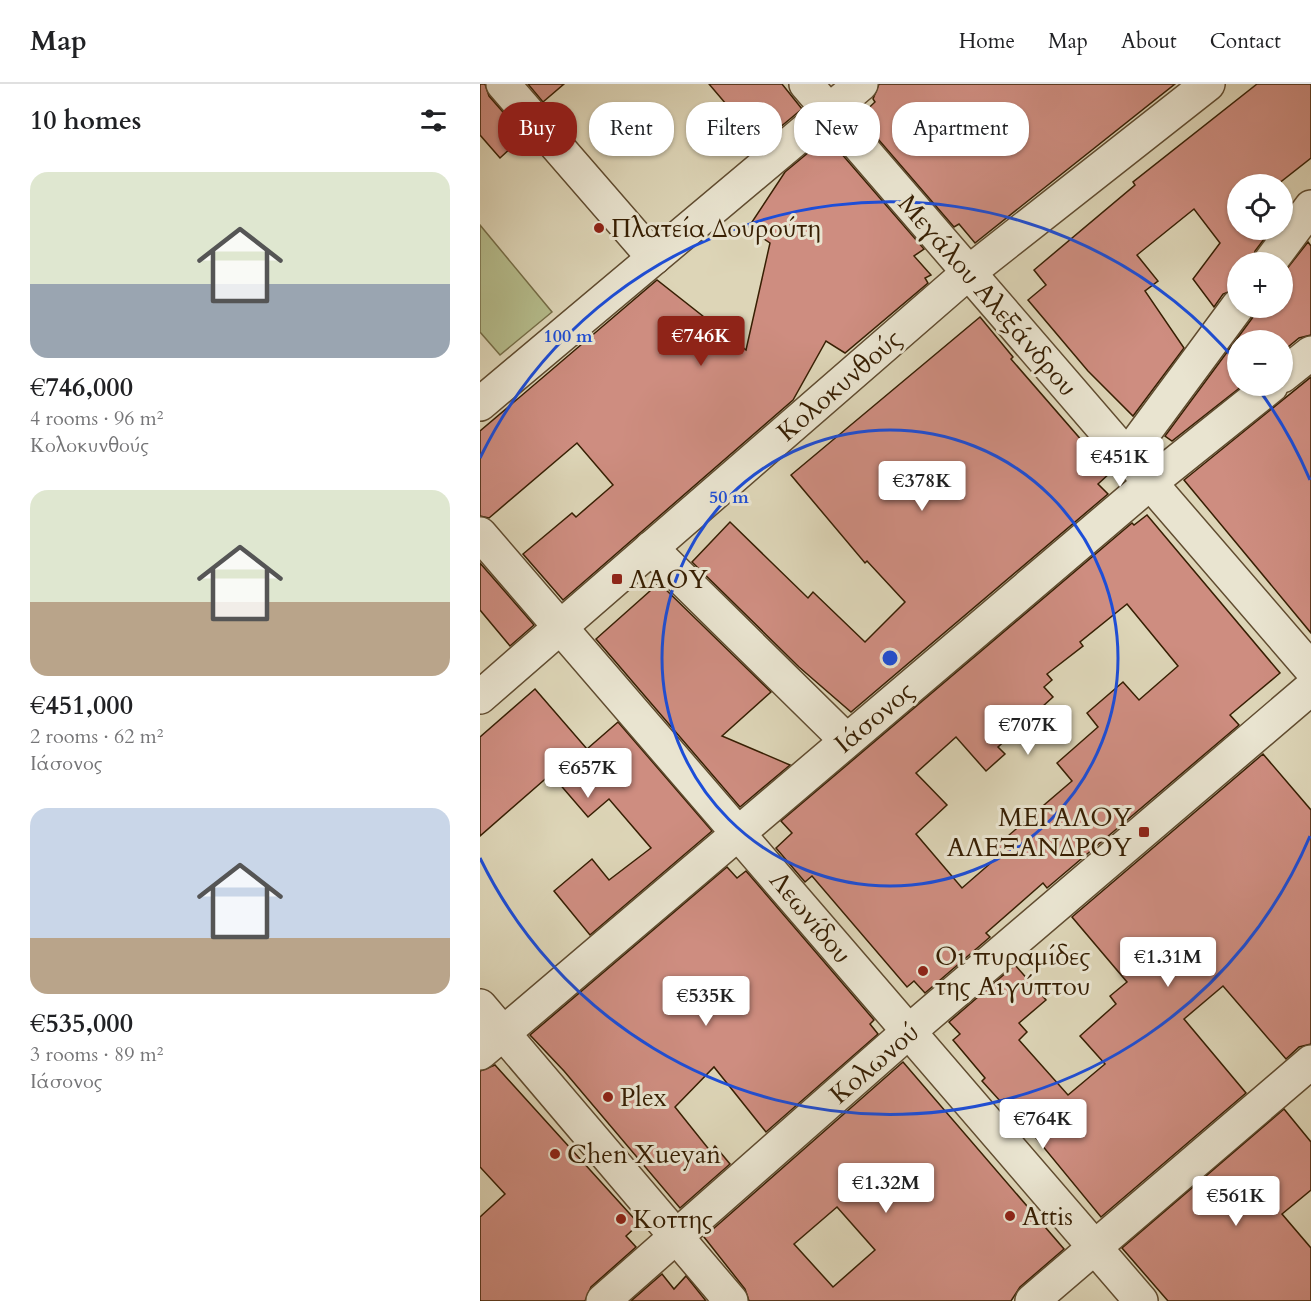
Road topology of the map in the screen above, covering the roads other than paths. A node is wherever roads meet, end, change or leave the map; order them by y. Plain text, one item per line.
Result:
1 (503, 84) edge
2 (806, 84) edge
3 (861, 84) edge
4 (1208, 84) edge
5 (821, 102) edge
6 (840, 102) edge
7 (794, 140) edge
8 (868, 156) edge
9 (1311, 207) edge
10 (1277, 252) edge
11 (654, 258) junction
12 (968, 273) junction
13 (1229, 318) edge
14 (1311, 353) edge
15 (1293, 367) edge
16 (1259, 396) edge
17 (480, 404) edge
18 (1127, 456) junction
19 (1150, 483) junction
20 (480, 534) edge
21 (651, 548) junction
22 (561, 627) junction
23 (1311, 669) edge
24 (1311, 688) edge
25 (480, 697) edge
26 (846, 740) junction
27 (739, 831) junction
28 (480, 1006) edge
29 (907, 1033) junction
30 (491, 1043) edge
31 (1311, 1062) edge
32 (676, 1238) junction
33 (1095, 1248) junction
34 (603, 1301) edge
35 (731, 1301) edge
36 (1032, 1301) edge
37 (1141, 1301) edge

1 - 11 street
2 - 5 street, Μεγάλου Αλεξάνδρου
3 - 6 street
4 - 12 street, Κολοκυνθούς
7 - 11 street
8 - 12 street, Μεγάλου Αλεξάνδρου
9 - 10 street
11 - 17 street
12 - 18 street, Μεγάλου Αλεξάνδρου
12 - 21 street, Κολοκυνθούς
13 - 18 street
14 - 15 street
16 - 19 street, Ιάσονος
18 - 19 street, Μεγάλου Αλεξάνδρου
19 - 23 street, Μεγάλου Αλεξάνδρου
19 - 26 street, Ιάσονος
20 - 22 street, Λεωνίδου
21 - 22 street, Κολοκυνθούς
21 - 26 street
22 - 25 street, Κολοκυνθούς
22 - 27 street, Λεωνίδου
24 - 29 street, Κολωνού
26 - 27 street, Ιάσονος
27 - 29 street, Λεωνίδου
27 - 30 street, Ιάσονος
28 - 30 street
29 - 32 street, Κολωνού
29 - 33 street, Λεωνίδου
30 - 32 street
31 - 33 street
32 - 34 street, Κολωνού
32 - 35 street
33 - 36 street
33 - 37 street, Λεωνίδου

